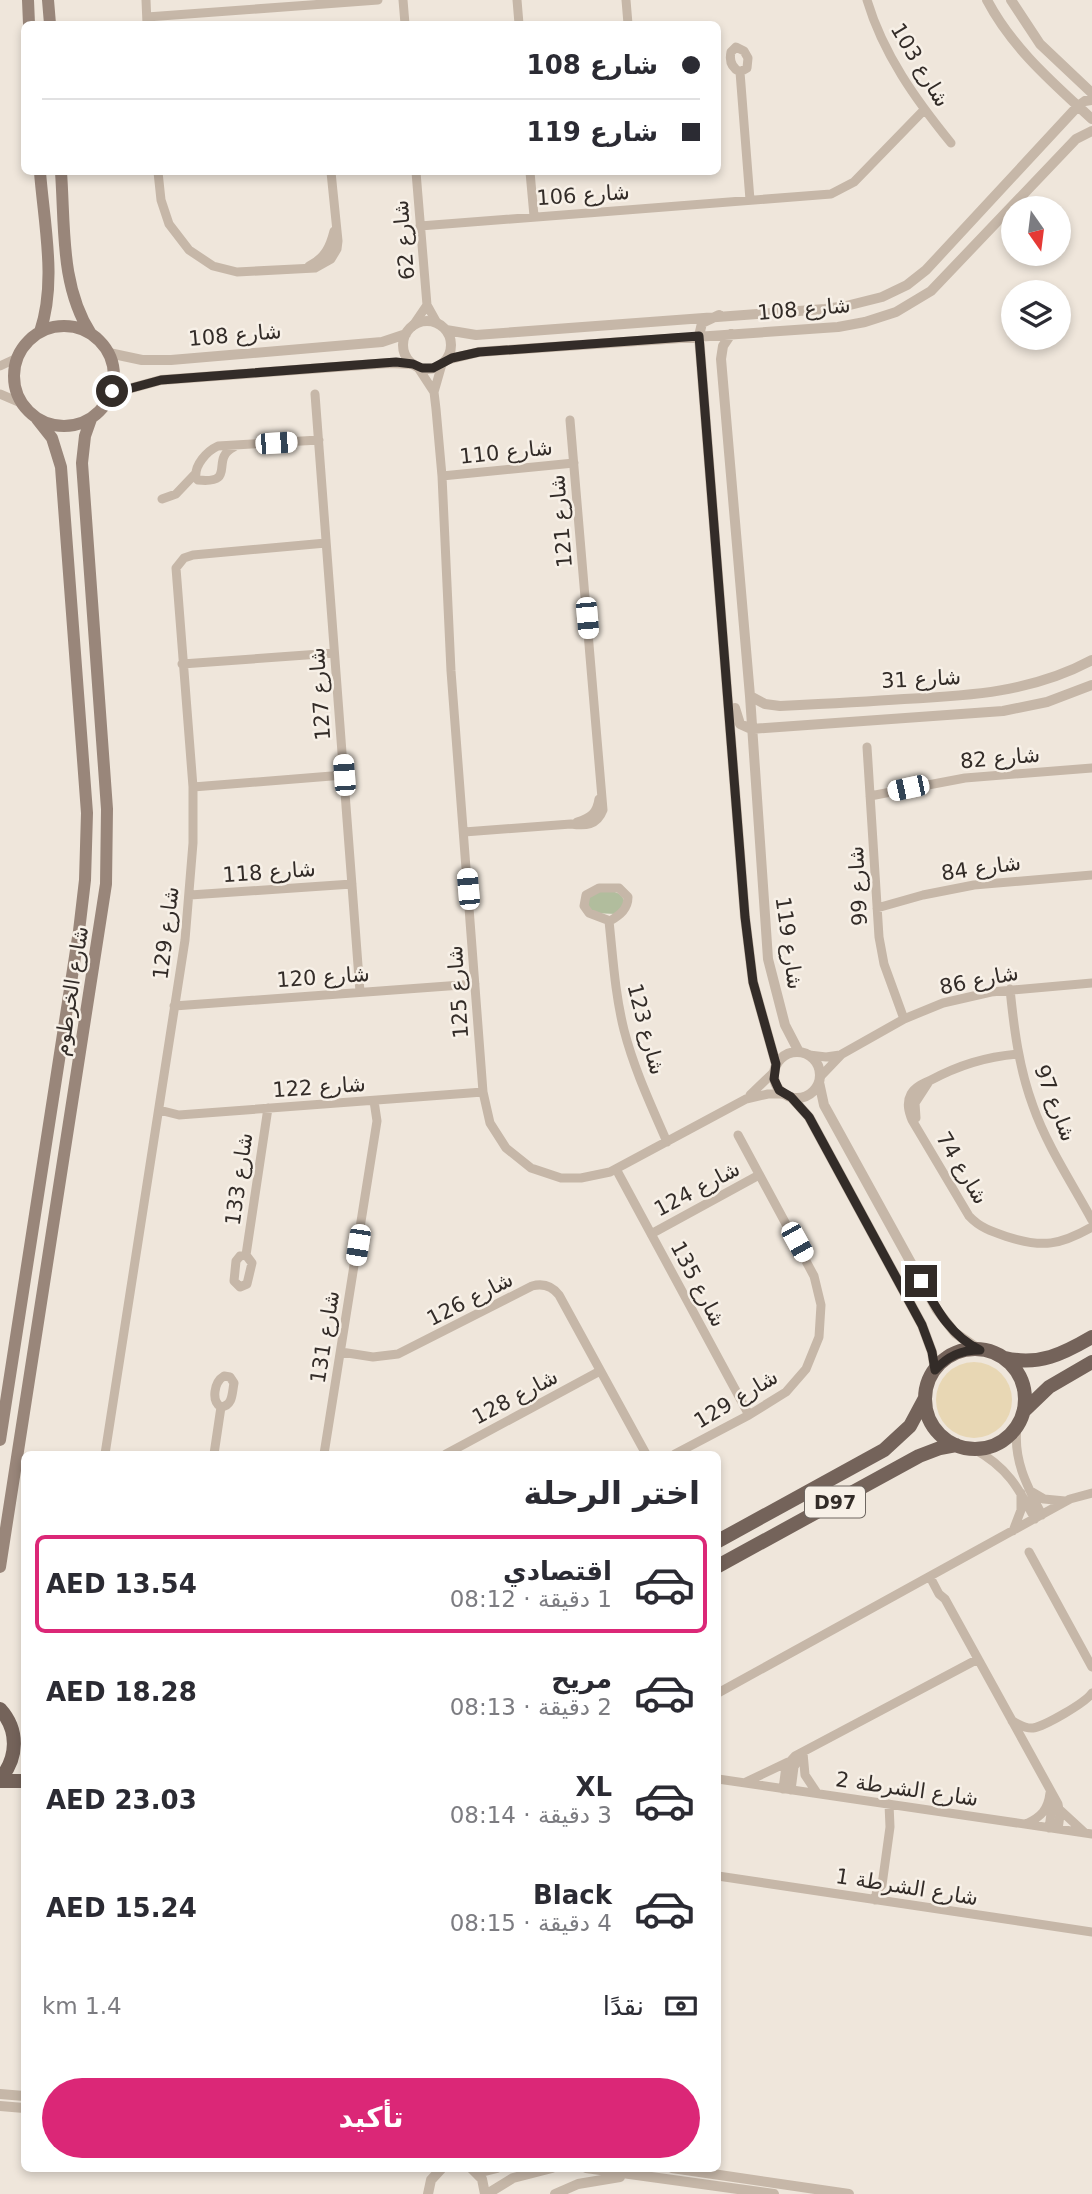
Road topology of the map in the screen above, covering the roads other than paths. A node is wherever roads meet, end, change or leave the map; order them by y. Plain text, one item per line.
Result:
1 (27, 0) edge
2 (48, 0) edge
3 (146, 0) edge
4 (378, 0) edge
5 (403, 0) edge
6 (517, 0) edge
7 (626, 0) edge
8 (867, 0) edge
9 (987, 0) edge
10 (1011, 0) edge
11 (277, 4) edge
12 (29, 21) edge
13 (50, 21) edge
14 (147, 21) edge
15 (405, 21) edge
16 (519, 21) edge
17 (628, 21) edge
18 (740, 72) dead end
19 (1092, 93) edge
20 (1092, 100) edge
21 (1078, 106) junction
22 (924, 110) junction
23 (1092, 120) edge
24 (1092, 131) edge
25 (951, 142) dead end
26 (40, 175) edge
27 (61, 175) edge
28 (158, 175) edge
29 (331, 175) edge
30 (416, 175) edge
31 (530, 175) edge
32 (750, 200) junction
33 (987, 206) junction
34 (534, 216) junction
35 (420, 226) junction
36 (989, 232) junction
37 (427, 305) junction
38 (719, 315) junction
39 (442, 327) junction
40 (409, 331) junction
41 (40, 332) junction
42 (91, 334) junction
43 (731, 334) junction
44 (699, 336) junction
45 (109, 353) junction
46 (17, 358) junction
47 (444, 362) junction
48 (415, 365) junction
49 (0, 366) edge
50 (434, 392) junction
51 (0, 394) edge
52 (315, 394) dead end
53 (21, 403) junction
54 (107, 403) junction
55 (37, 419) junction
56 (92, 419) junction
57 (570, 420) dead end
58 (318, 440) junction
59 (234, 447) junction
60 (574, 463) junction
61 (195, 474) junction
62 (442, 476) junction
63 (711, 476) junction
64 (162, 499) dead end
65 (733, 510) junction
66 (326, 543) junction
67 (334, 653) junction
68 (1092, 660) edge
69 (182, 664) junction
70 (727, 682) junction
71 (1092, 685) edge
72 (979, 695) junction
73 (750, 696) junction
74 (921, 717) junction
75 (751, 729) junction
76 (867, 747) dead end
77 (1092, 768) edge
78 (344, 775) junction
79 (193, 787) junction
80 (870, 796) junction
81 (464, 832) junction
82 (1092, 875) edge
83 (352, 884) junction
84 (190, 895) junction
85 (877, 908) junction
86 (609, 921) junction
87 (1092, 983) edge
88 (475, 984) junction
89 (1010, 989) junction
90 (360, 992) junction
91 (174, 1006) junction
92 (904, 1019) junction
93 (804, 1053) junction
94 (842, 1054) junction
95 (1018, 1054) junction
96 (775, 1068) junction
97 (819, 1079) junction
98 (483, 1092) junction
99 (788, 1096) junction
100 (746, 1099) junction
101 (374, 1101) junction
102 (268, 1108) junction
103 (159, 1110) junction
104 (738, 1135) dead end
105 (667, 1142) junction
106 (616, 1169) junction
107 (759, 1175) junction
108 (1092, 1220) edge
109 (1092, 1227) edge
110 (650, 1234) junction
111 (246, 1255) dead end
112 (1092, 1337) edge
113 (980, 1350) junction
114 (341, 1352) junction
115 (1003, 1358) junction
116 (1092, 1362) edge
117 (935, 1370) junction
118 (600, 1371) junction
119 (925, 1398) junction
120 (221, 1407) dead end
121 (1024, 1411) junction
122 (749, 1415) junction
123 (1017, 1427) junction
124 (0, 1440) edge
125 (956, 1446) junction
126 (974, 1449) junction
127 (105, 1451) edge
128 (214, 1451) edge
129 (324, 1451) edge
130 (452, 1451) edge
131 (644, 1451) edge
132 (681, 1451) edge
133 (1092, 1486) edge
134 (1025, 1491) junction
135 (1092, 1493) edge
136 (1068, 1500) junction
137 (1039, 1517) junction
138 (1013, 1531) junction
139 (721, 1539) edge
140 (1029, 1552) dead end
141 (721, 1564) edge
142 (0, 1567) edge
143 (932, 1576) junction
144 (978, 1659) junction
145 (1092, 1667) edge
146 (721, 1691) edge
147 (1092, 1693) edge
148 (1, 1710) edge
149 (1012, 1720) junction
150 (19, 1740) edge
151 (803, 1753) junction
152 (788, 1762) junction
153 (721, 1779) edge
154 (0, 1780) edge
155 (21, 1781) edge
156 (743, 1783) junction
157 (787, 1789) junction
158 (817, 1793) junction
159 (1051, 1795) junction
160 (893, 1804) junction
161 (1059, 1809) junction
162 (1026, 1824) junction
163 (1054, 1829) junction
164 (1089, 1834) edge
165 (721, 1876) edge
166 (881, 1901) junction
167 (1092, 1933) edge
168 (0, 2094) edge
169 (21, 2096) edge
170 (0, 2106) edge
171 (21, 2108) edge
172 (440, 2172) edge
173 (475, 2172) edge
174 (536, 2172) edge
175 (610, 2172) edge
176 (698, 2172) edge
177 (633, 2176) junction
178 (429, 2189) edge
179 (486, 2194) edge
180 (555, 2194) edge
181 (774, 2194) edge
182 (849, 2194) edge

1 - 12 main road
2 - 13 main road
3 - 14 street
4 - 11 street
5 - 15 street
6 - 16 street
7 - 17 street
8 - 22 street, شارع 103
9 - 21 street
10 - 19 street
11 - 14 street
18 - 32 street
20 - 21 street
21 - 23 street
21 - 33 street, شارع 108
22 - 25 street, شارع 103
22 - 32 street, شارع 106
24 - 36 street, شارع 108
26 - 41 main road
27 - 42 main road
28 - 29 street
30 - 35 street, شارع 62
31 - 34 street
32 - 34 street, شارع 106
33 - 36 street
33 - 38 street, شارع 108
34 - 35 street, شارع 106
35 - 37 street, شارع 62
36 - 43 street, شارع 108
37 - 39 street, شارع 62
37 - 40 street, شارع 62
38 - 39 street, شارع 108
38 - 44 street
39 - 40 street
39 - 47 street
40 - 45 street, شارع 108
40 - 48 street
41 - 42 main road
41 - 46 main road
42 - 45 main road
43 - 44 street, شارع 108
43 - 65 street, شارع 119
44 - 47 street, شارع 108
44 - 63 street, شارع 119
45 - 54 main road
46 - 49 street
46 - 53 main road
47 - 48 street
47 - 50 street, شارع 125
48 - 50 street, شارع 125
48 - 54 street, شارع 108
50 - 62 street, شارع 125
51 - 53 street
52 - 58 street, شارع 127
53 - 55 main road
54 - 56 main road
55 - 56 main road
55 - 124 main road, شارع الخرطوم
56 - 142 main road, شارع الخرطوم
57 - 60 street, شارع 121
58 - 59 street
58 - 66 street, شارع 127
59 - 61 street
59 - 61 street
60 - 62 street, شارع 110
60 - 81 street, شارع 121
61 - 64 street
62 - 81 street, شارع 125
63 - 65 street
63 - 70 street, شارع 119
65 - 73 street, شارع 119
66 - 67 street, شارع 127
66 - 69 street, شارع 129
67 - 69 street
67 - 78 street, شارع 127
68 - 72 street, شارع 31
69 - 79 street, شارع 129
70 - 75 street
70 - 96 street, شارع 119
71 - 74 street, شارع 31
72 - 73 street, شارع 31
72 - 74 street
73 - 75 street, شارع 119
74 - 75 street, شارع 31
75 - 93 street, شارع 119
76 - 80 street, شارع 99
77 - 80 street, شارع 82
78 - 79 street
78 - 83 street, شارع 127
79 - 84 street, شارع 129
80 - 85 street, شارع 99
81 - 88 street, شارع 125
82 - 85 street, شارع 84
83 - 84 street, شارع 118
83 - 90 street, شارع 127
84 - 91 street, شارع 129
85 - 92 street, شارع 99
86 - 86 street
86 - 105 street, شارع 123
87 - 89 street, شارع 86
88 - 90 street, شارع 120
88 - 98 street, شارع 125
89 - 92 street, شارع 86
89 - 95 street, شارع 97
90 - 91 street, شارع 120
91 - 103 street, شارع 129
92 - 94 street, شارع 86
93 - 94 street, شارع 86
93 - 96 street
93 - 97 street
94 - 97 street, شارع 86
95 - 108 street, شارع 97
95 - 109 street, شارع 74
96 - 99 street
96 - 100 street, شارع 125
97 - 99 street
97 - 113 street
98 - 101 street, شارع 122
98 - 106 street, شارع 125
99 - 100 street, شارع 125
99 - 117 street
100 - 105 street, شارع 125
101 - 102 street, شارع 122
101 - 114 street, شارع 131
102 - 103 street, شارع 122
102 - 111 street, شارع 133
103 - 127 street, شارع 129
104 - 107 street, شارع 129
105 - 106 street, شارع 125
106 - 110 street, شارع 135
107 - 110 street, شارع 124
107 - 122 street, شارع 129
110 - 122 street, شارع 135
112 - 115 main road
113 - 115 main road
113 - 117 main road
114 - 118 street, شارع 126
114 - 129 street, شارع 131
115 - 121 main road
116 - 121 main road
117 - 119 main road
118 - 130 street, شارع 128
118 - 131 street, شارع 126
119 - 125 main road
119 - 139 main road, D97
120 - 128 street
121 - 123 main road
122 - 132 street, شارع 129
123 - 126 main road
123 - 134 street
125 - 126 main road
125 - 141 main road, D97
126 - 134 street
133 - 136 street
134 - 136 street
134 - 137 street
134 - 138 street
135 - 136 street
136 - 137 street
137 - 138 street
138 - 143 street
140 - 145 street
143 - 144 street
143 - 146 street
144 - 149 street
144 - 151 street
147 - 149 street
148 - 150 main road
149 - 159 street
150 - 154 main road
151 - 152 street
151 - 157 street
151 - 158 street
152 - 156 street
152 - 157 street
153 - 156 street, شارع الشرطة 2
154 - 155 main road
156 - 157 street, شارع الشرطة 2
157 - 158 street, شارع الشرطة 2
158 - 160 street, شارع الشرطة 2
159 - 161 street
159 - 162 street
159 - 163 street
160 - 162 street, شارع الشرطة 2
160 - 166 street
161 - 163 street
161 - 164 street
162 - 163 street, شارع الشرطة 2
163 - 164 street, شارع الشرطة 2
165 - 166 street, شارع الشرطة 1
166 - 167 street, شارع الشرطة 1
168 - 169 street
170 - 171 street
172 - 178 street
173 - 179 street
174 - 179 street
175 - 177 street
176 - 182 street
177 - 180 street
177 - 181 street

